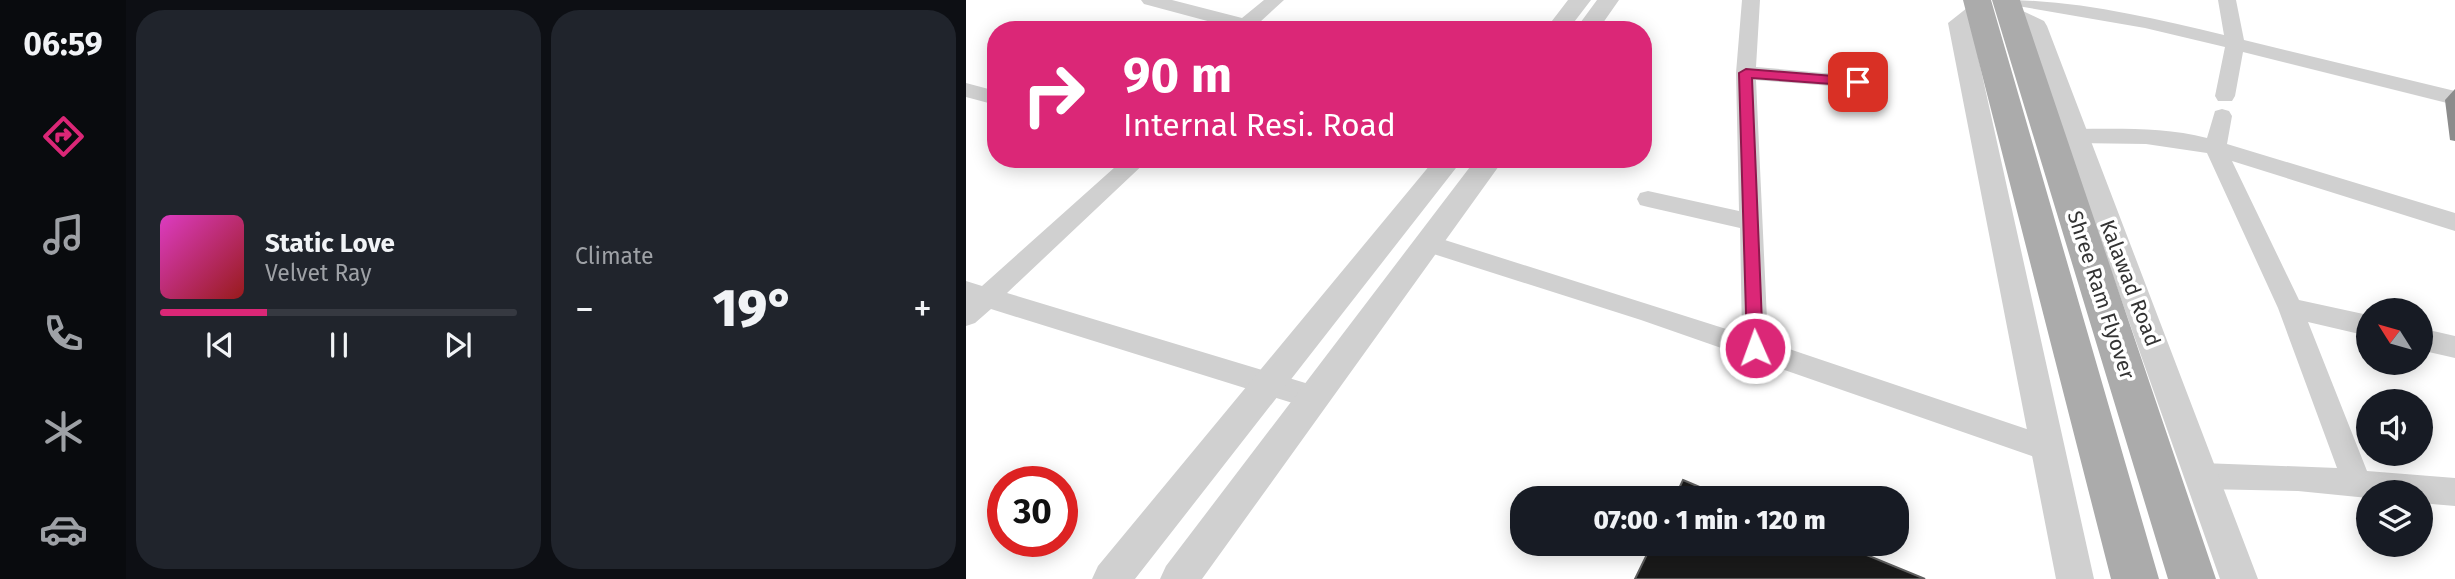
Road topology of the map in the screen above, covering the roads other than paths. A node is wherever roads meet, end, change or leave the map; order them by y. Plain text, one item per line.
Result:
1 (1150, 0) edge
2 (1275, 0) edge
3 (1580, 0) edge
4 (1608, 0) edge
5 (1751, 0) edge
6 (2227, 0) edge
7 (1999, 13) edge
8 (1230, 21) edge
9 (1250, 21) edge
10 (1563, 21) edge
11 (1593, 21) edge
12 (2235, 45) junction
13 (1746, 73) junction
14 (1858, 82) dead end
15 (966, 90) edge
16 (987, 96) edge
17 (2455, 98) edge
18 (2075, 136) junction
19 (2215, 148) junction
20 (1127, 168) edge
21 (1443, 168) edge
22 (1484, 168) edge
23 (1648, 198) dead end
24 (1751, 222) junction
25 (2455, 222) edge
26 (1429, 244) junction
27 (976, 295) edge
28 (2290, 308) junction
29 (966, 316) edge
30 (2356, 323) edge
31 (2433, 342) edge
32 (2455, 347) edge
33 (1755, 348) junction
34 (1269, 384) junction
35 (1312, 397) junction
36 (2046, 448) junction
37 (2202, 476) junction
38 (2356, 480) edge
39 (2356, 482) edge
40 (2433, 490) edge
41 (2455, 492) edge
42 (1111, 579) edge
43 (1179, 579) edge
44 (2075, 579) edge
45 (2135, 579) edge
46 (2192, 579) edge
47 (2239, 579) edge

1 - 8 street
2 - 9 street
3 - 10 street
4 - 11 street
5 - 13 street
6 - 12 street
7 - 12 street
7 - 18 street, Kalawad Road
7 - 36 street
7 - 45 main road, Shree Ram Flyover
7 - 46 main road, Shree Ram Flyover
12 - 17 street
12 - 19 street
13 - 14 street
13 - 24 street
15 - 16 street
18 - 19 street
18 - 37 street, Kalawad Road
19 - 25 street
19 - 28 street
20 - 27 street
21 - 34 street
22 - 26 street
23 - 24 street
24 - 33 street
26 - 33 street
26 - 35 street
27 - 29 street
27 - 34 street
28 - 30 street
28 - 38 street
31 - 32 street
33 - 36 street
34 - 35 street
34 - 42 street
35 - 43 street
36 - 44 street
37 - 39 street
37 - 47 street, Kalawad Road
40 - 41 street

